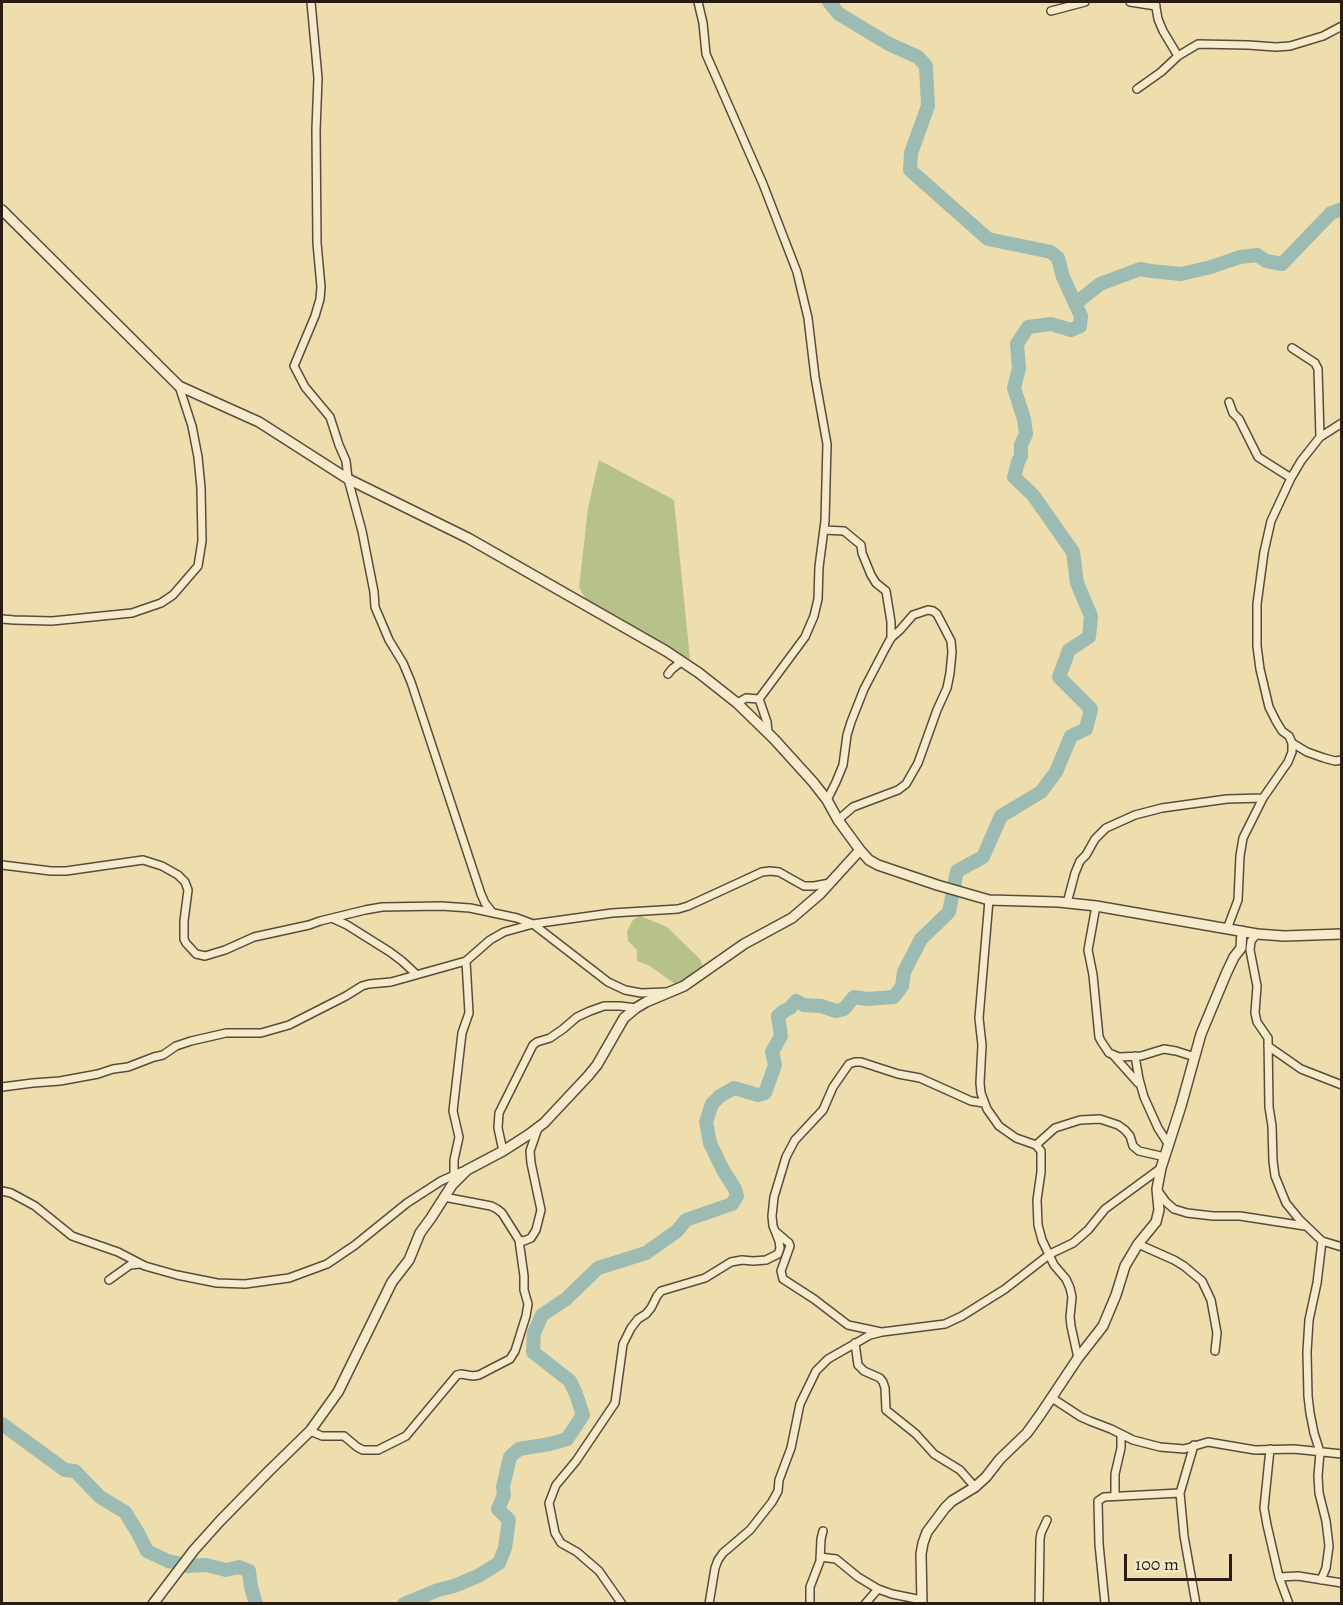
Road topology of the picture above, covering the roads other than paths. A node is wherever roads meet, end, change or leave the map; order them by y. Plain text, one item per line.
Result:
1 (311, 2) edge
2 (698, 2) edge
3 (1084, 2) edge
4 (1130, 2) edge
5 (1156, 4) edge
6 (1051, 11) dead end
7 (1341, 26) edge
8 (1178, 56) junction
9 (1137, 89) dead end
10 (2, 210) edge
11 (1292, 348) dead end
12 (179, 386) junction
13 (1229, 402) dead end
14 (1341, 423) edge
15 (1320, 437) junction
16 (1291, 478) junction
17 (348, 479) junction
18 (824, 530) junction
19 (2, 619) edge
20 (891, 638) junction
21 (681, 662) junction
22 (668, 674) dead end
23 (759, 699) junction
24 (737, 703) junction
25 (768, 733) junction
26 (1292, 743) junction
27 (1341, 760) edge
28 (1263, 798) junction
29 (827, 800) junction
30 (838, 820) junction
31 (860, 850) junction
32 (2, 865) edge
33 (830, 883) junction
34 (988, 900) junction
35 (1067, 903) junction
36 (1096, 906) junction
37 (492, 912) junction
38 (333, 919) junction
39 (533, 924) junction
40 (1227, 929) junction
41 (1242, 931) junction
42 (1257, 934) junction
43 (1341, 934) edge
44 (466, 961) junction
45 (416, 974) junction
46 (669, 992) junction
47 (636, 1008) junction
48 (1268, 1046) junction
49 (1114, 1056) junction
50 (1135, 1056) junction
51 (1195, 1057) junction
52 (1141, 1085) junction
53 (1341, 1085) edge
54 (2, 1087) edge
55 (984, 1103) junction
56 (538, 1128) junction
57 (1036, 1145) junction
58 (1169, 1145) junction
59 (503, 1150) junction
60 (1165, 1157) junction
61 (1161, 1168) junction
62 (467, 1170) junction
63 (454, 1175) junction
64 (1157, 1189) junction
65 (2, 1191) edge
66 (444, 1197) junction
67 (1306, 1226) junction
68 (776, 1232) junction
69 (519, 1240) junction
70 (1322, 1241) junction
71 (1138, 1244) junction
72 (1341, 1247) edge
73 (1050, 1254) junction
74 (140, 1264) junction
75 (109, 1280) dead end
76 (882, 1332) junction
77 (855, 1343) junction
78 (1215, 1351) dead end
79 (1078, 1358) junction
80 (1052, 1398) junction
81 (310, 1431) junction
82 (1121, 1434) junction
83 (1194, 1445) junction
84 (1270, 1449) junction
85 (1320, 1452) junction
86 (1341, 1454) edge
87 (975, 1487) junction
88 (1180, 1493) junction
89 (1115, 1496) junction
90 (1047, 1520) dead end
91 (824, 1531) dead end
92 (820, 1557) junction
93 (1279, 1577) junction
94 (1321, 1580) junction
95 (1341, 1583) edge
96 (878, 1589) junction
97 (711, 1602) edge
98 (922, 1602) edge
99 (153, 1604) edge
100 (622, 1604) edge
101 (810, 1604) edge
102 (865, 1604) edge
103 (1039, 1604) edge
104 (1105, 1604) edge
105 (1196, 1604) edge
106 (1289, 1604) edge

1 - 17 street
2 - 18 street
3 - 6 street
4 - 5 street
5 - 8 street
7 - 8 street
8 - 9 street
10 - 12 street
11 - 15 street
12 - 17 street
12 - 19 street
13 - 16 street
14 - 15 street
15 - 16 street
16 - 26 street
17 - 21 street
17 - 37 street
18 - 20 street
18 - 23 street
20 - 29 street
20 - 30 street
21 - 22 street
21 - 24 street
23 - 24 street
23 - 25 street
24 - 25 street
25 - 29 street
26 - 27 street
26 - 28 street
28 - 35 street
28 - 40 street
29 - 30 street
30 - 31 street
31 - 33 street
31 - 34 street
32 - 38 street
33 - 39 street
33 - 46 street
34 - 35 street
34 - 55 street
35 - 36 street
36 - 40 street
36 - 49 street
37 - 38 street
37 - 39 street
38 - 45 street
39 - 44 street
39 - 46 street
40 - 41 street
41 - 42 street
41 - 51 street
42 - 43 street
42 - 48 street
44 - 45 street
44 - 63 street
45 - 54 street
46 - 47 street
47 - 56 street
47 - 59 street
48 - 53 street
48 - 67 street
49 - 50 street
49 - 52 street
50 - 51 street
50 - 52 street
51 - 58 street
52 - 58 street
55 - 57 street
55 - 68 street
56 - 59 street
56 - 69 street
57 - 60 street
57 - 73 street
58 - 60 street
59 - 62 street
60 - 61 street
61 - 64 street
61 - 73 street
62 - 63 street
62 - 66 street
63 - 74 street
64 - 67 street
64 - 71 street
65 - 74 street
66 - 69 street
66 - 81 street
67 - 70 street
68 - 76 street
68 - 100 street
69 - 81 street
70 - 72 street
70 - 85 street
71 - 78 street
71 - 79 street
73 - 76 street
73 - 79 street
74 - 75 street
76 - 77 street
77 - 87 street
77 - 97 street
79 - 80 street
80 - 82 street
80 - 87 street
81 - 99 street
82 - 83 street
82 - 89 street
83 - 84 street
83 - 88 street
84 - 85 street
84 - 93 street
85 - 86 street
85 - 94 street
87 - 98 street
88 - 89 street
88 - 105 street
89 - 104 street
90 - 103 street
91 - 92 street
92 - 96 street
92 - 101 street
93 - 94 street
93 - 106 street
94 - 95 street
96 - 98 street
96 - 102 street

